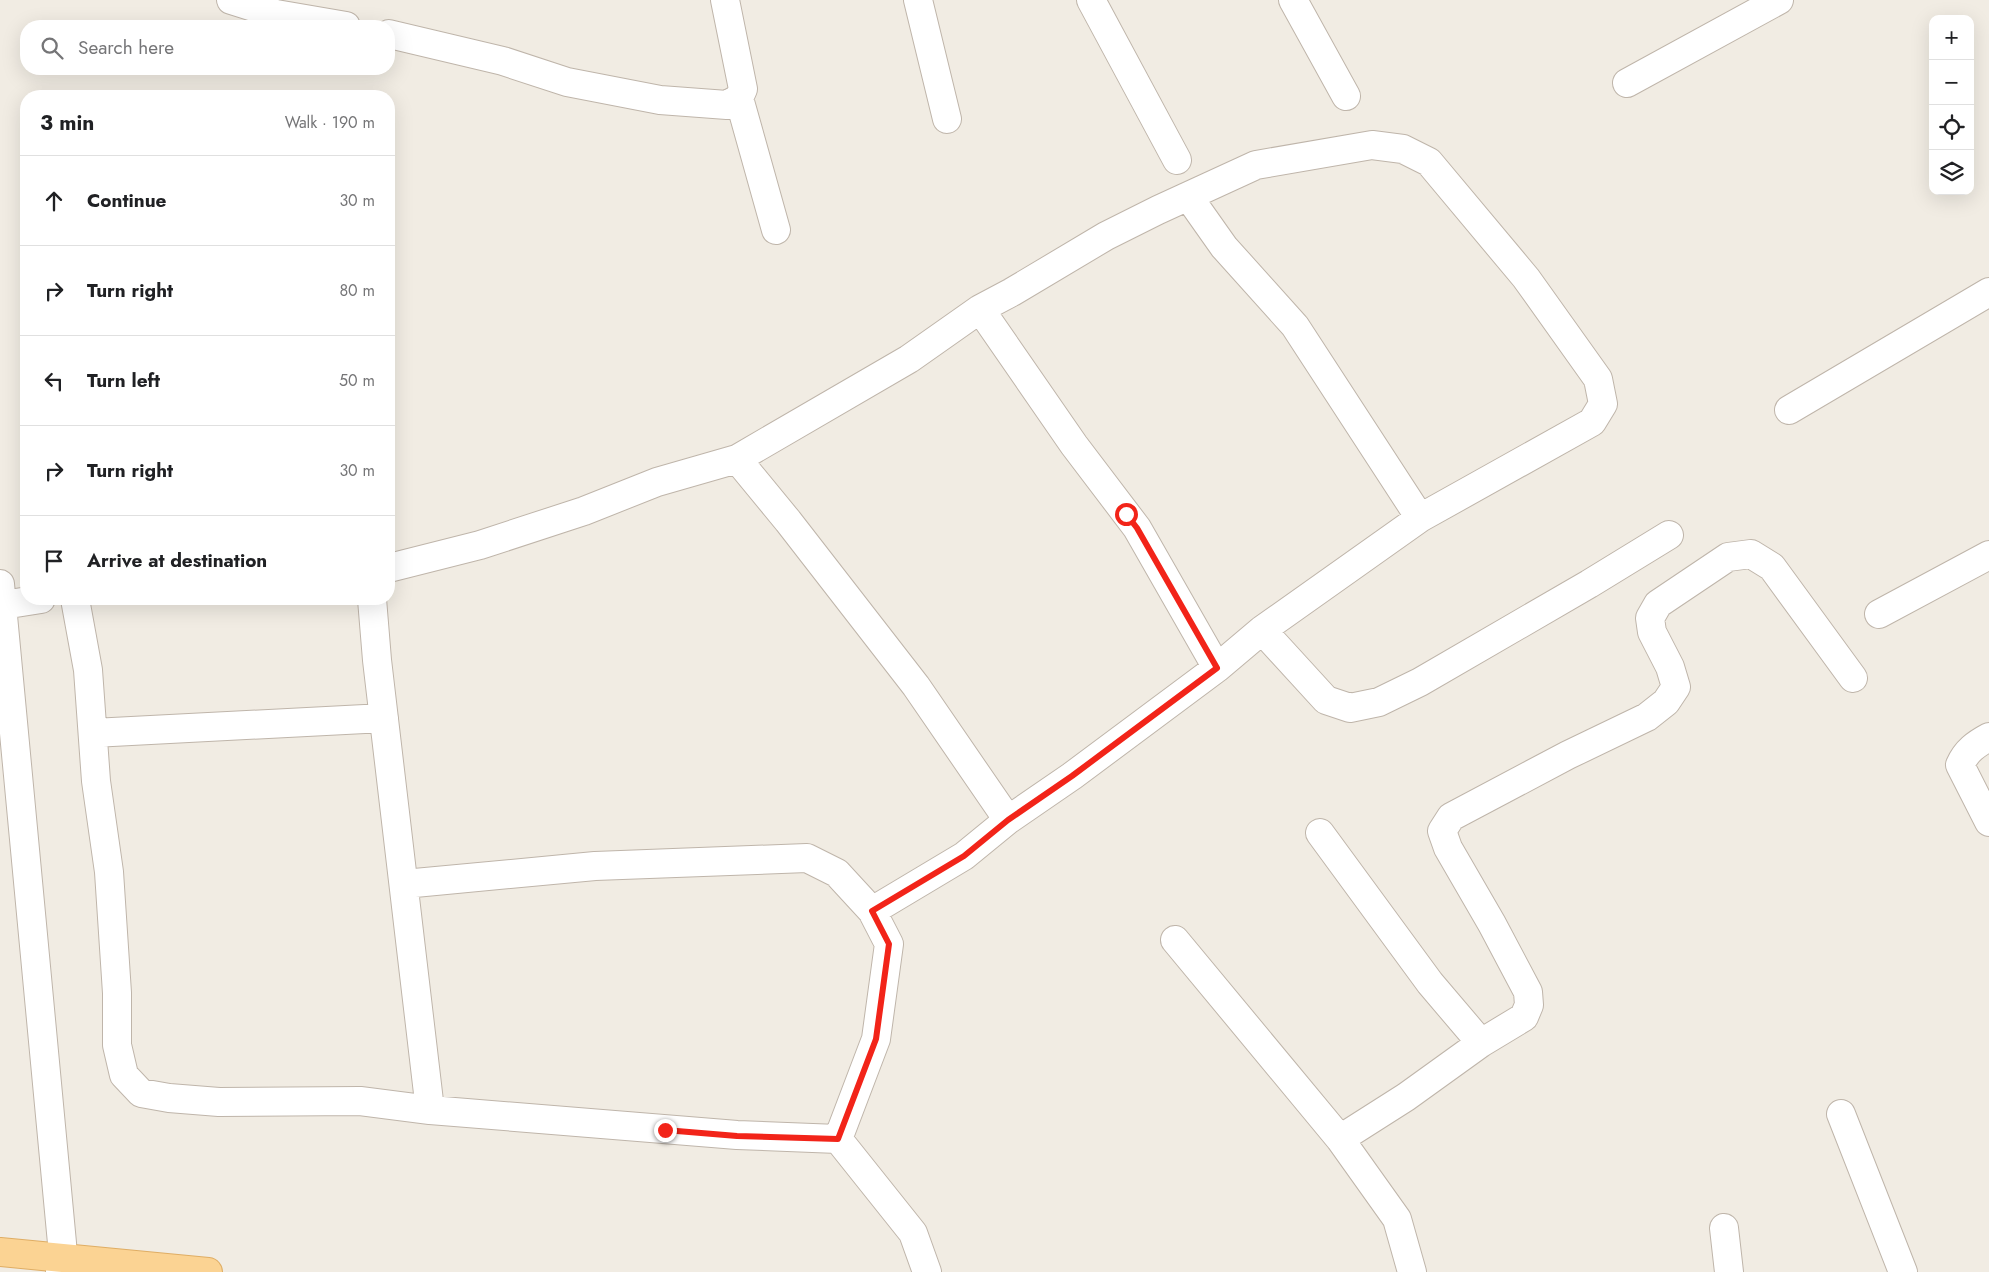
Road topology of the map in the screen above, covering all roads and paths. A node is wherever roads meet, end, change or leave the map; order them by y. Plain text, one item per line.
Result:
1 (231, 0) edge
2 (726, 0) edge
3 (918, 0) edge
4 (1092, 0) edge
5 (1293, 0) edge
6 (1779, 0) edge
7 (311, 20) edge
8 (395, 35) edge
9 (1626, 82) dead end
10 (1346, 96) dead end
11 (740, 98) junction
12 (946, 119) dead end
13 (1177, 160) dead end
14 (1188, 196) junction
15 (776, 230) dead end
16 (1989, 292) edge
17 (980, 309) junction
18 (1789, 410) dead end
19 (738, 459) junction
20 (1420, 518) junction
21 (1670, 535) dead end
22 (1989, 555) edge
23 (395, 566) edge
24 (2, 594) edge
25 (20, 596) edge
26 (76, 605) edge
27 (373, 605) edge
28 (1878, 614) dead end
29 (1262, 630) junction
30 (1217, 668) junction
31 (1853, 678) dead end
32 (384, 718) junction
33 (92, 733) junction
34 (1989, 736) edge
35 (1008, 820) junction
36 (1989, 822) edge
37 (1320, 833) dead end
38 (404, 884) junction
39 (872, 911) junction
40 (1175, 940) dead end
41 (1481, 1043) junction
42 (430, 1110) junction
43 (1842, 1114) dead end
44 (1340, 1138) junction
45 (838, 1139) junction
46 (1724, 1228) dead end
47 (0, 1252) edge
48 (61, 1265) edge
49 (208, 1272) edge
50 (927, 1272) edge
51 (1412, 1272) edge
52 (1729, 1272) edge
53 (1903, 1272) edge

1 - 7 street
2 - 11 street
3 - 12 street
4 - 13 street
5 - 10 street
6 - 9 street
8 - 11 street
11 - 15 street
14 - 17 street
14 - 20 street
14 - 20 street
16 - 18 street
17 - 19 street
17 - 30 street
19 - 23 street
19 - 35 street
20 - 29 street
21 - 29 street
22 - 28 street
24 - 25 street
24 - 48 street
26 - 33 street
27 - 32 street
29 - 30 street
30 - 35 street
31 - 41 street
32 - 33 street
32 - 38 street
33 - 42 street
34 - 36 street
35 - 39 street
37 - 41 street
38 - 39 street
38 - 42 street
39 - 45 street
40 - 44 street
41 - 44 street
42 - 45 street
43 - 53 street
44 - 51 street
45 - 50 street
46 - 52 street
47 - 48 main road
48 - 49 main road

